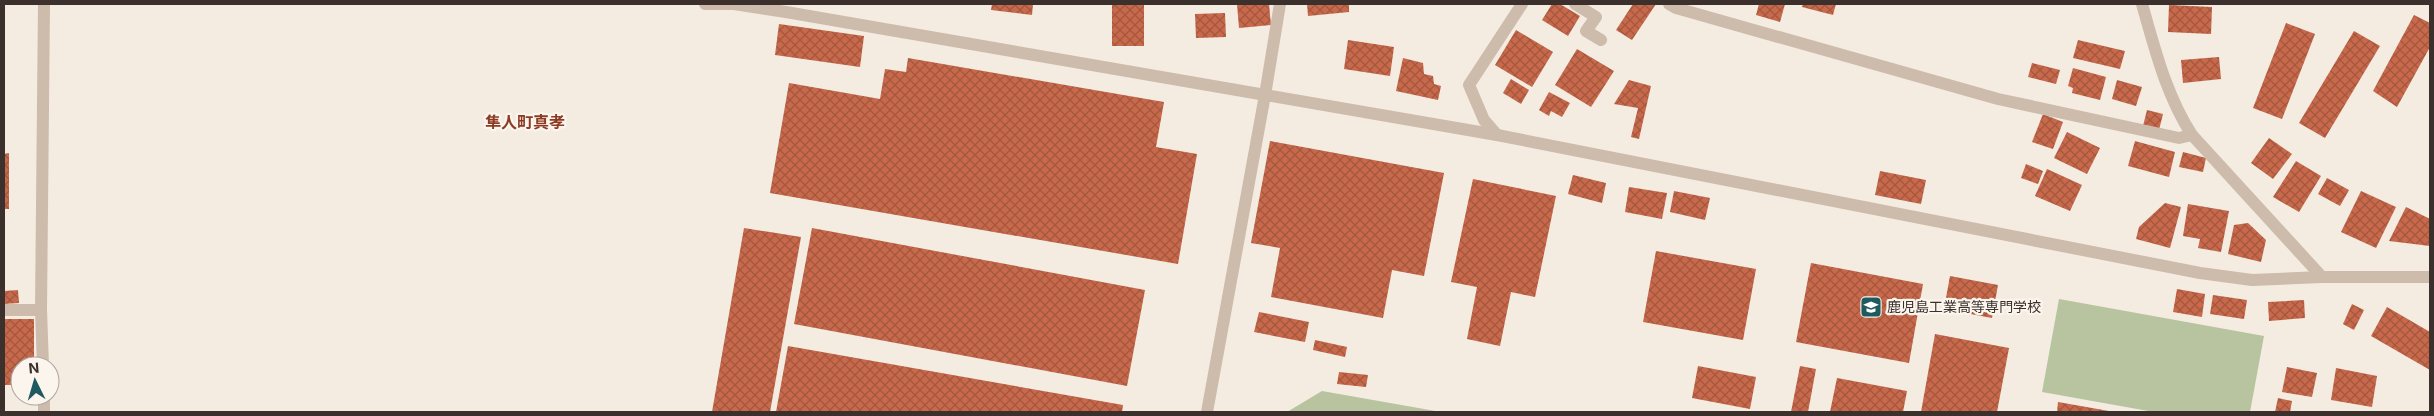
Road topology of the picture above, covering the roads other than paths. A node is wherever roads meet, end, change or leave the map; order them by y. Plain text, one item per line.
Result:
1 (44, 4) edge
2 (704, 4) edge
3 (734, 4) edge
4 (1280, 4) edge
5 (1522, 4) edge
6 (1575, 4) edge
7 (1669, 4) edge
8 (2142, 4) edge
9 (1601, 40) dead end
10 (1265, 95) junction
11 (1497, 135) junction
12 (2192, 135) junction
13 (2322, 277) junction
14 (2430, 277) edge
15 (4, 310) edge
16 (41, 310) junction
17 (43, 356) edge
18 (1207, 412) edge

1 - 16 street
2 - 3 street
3 - 10 street
4 - 10 street
5 - 11 street
6 - 9 street
7 - 12 street
8 - 12 street
10 - 11 street
10 - 18 street
11 - 13 street
12 - 13 street
13 - 14 street
15 - 16 street
16 - 17 street

